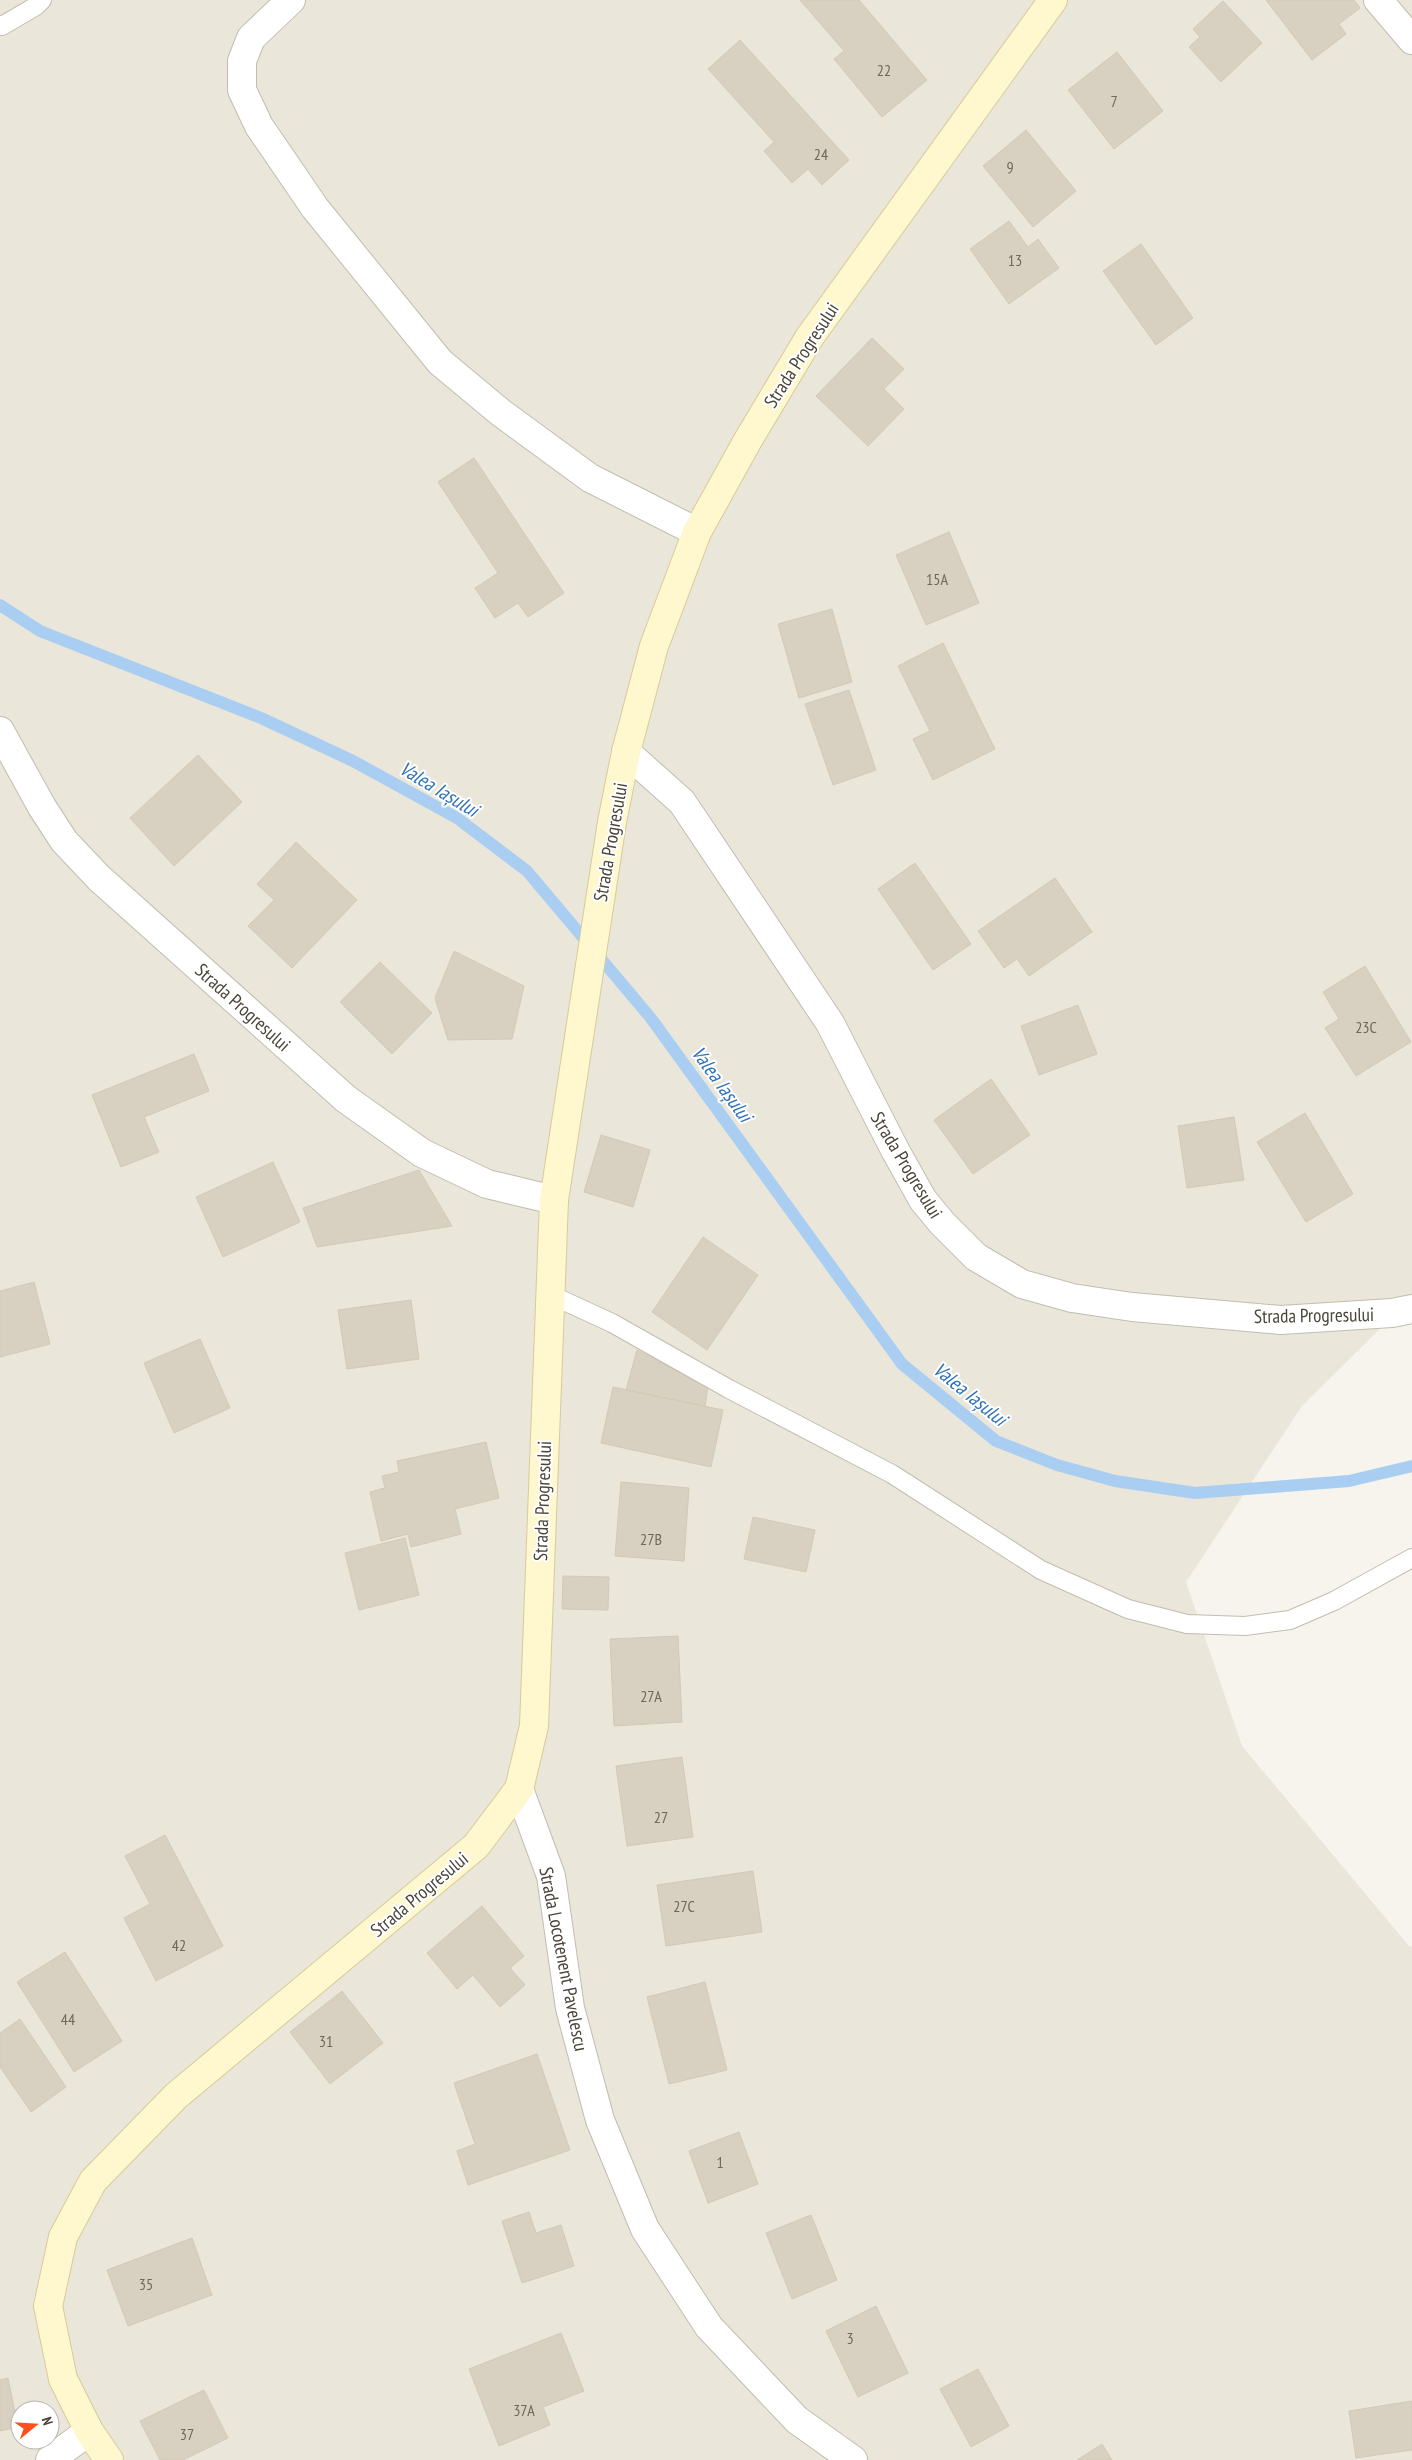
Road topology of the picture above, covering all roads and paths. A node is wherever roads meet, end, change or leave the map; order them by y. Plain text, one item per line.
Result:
1 (42, 0) edge
2 (291, 0) edge
3 (1053, 0) edge
4 (1378, 0) edge
5 (0, 25) edge
6 (1412, 40) edge
7 (697, 532) junction
8 (0, 731) edge
9 (626, 752) junction
10 (554, 1200) junction
11 (549, 1294) junction
12 (1412, 1309) edge
13 (1412, 1558) edge
14 (519, 1789) junction
15 (89, 2431) junction
16 (50, 2460) edge
17 (109, 2460) edge
18 (853, 2460) edge

1 - 5 lane
2 - 7 street
3 - 7 street, Strada Progresului
4 - 6 street
7 - 9 street, Strada Progresului
8 - 10 street, Strada Progresului
9 - 10 street, Strada Progresului
9 - 12 street, Strada Progresului
10 - 11 street, Strada Progresului
11 - 13 lane
11 - 14 street, Strada Progresului
14 - 15 street, Strada Progresului
14 - 18 street, Strada Locotenent Pavelescu
15 - 16 street
15 - 17 street, Strada Progresului

